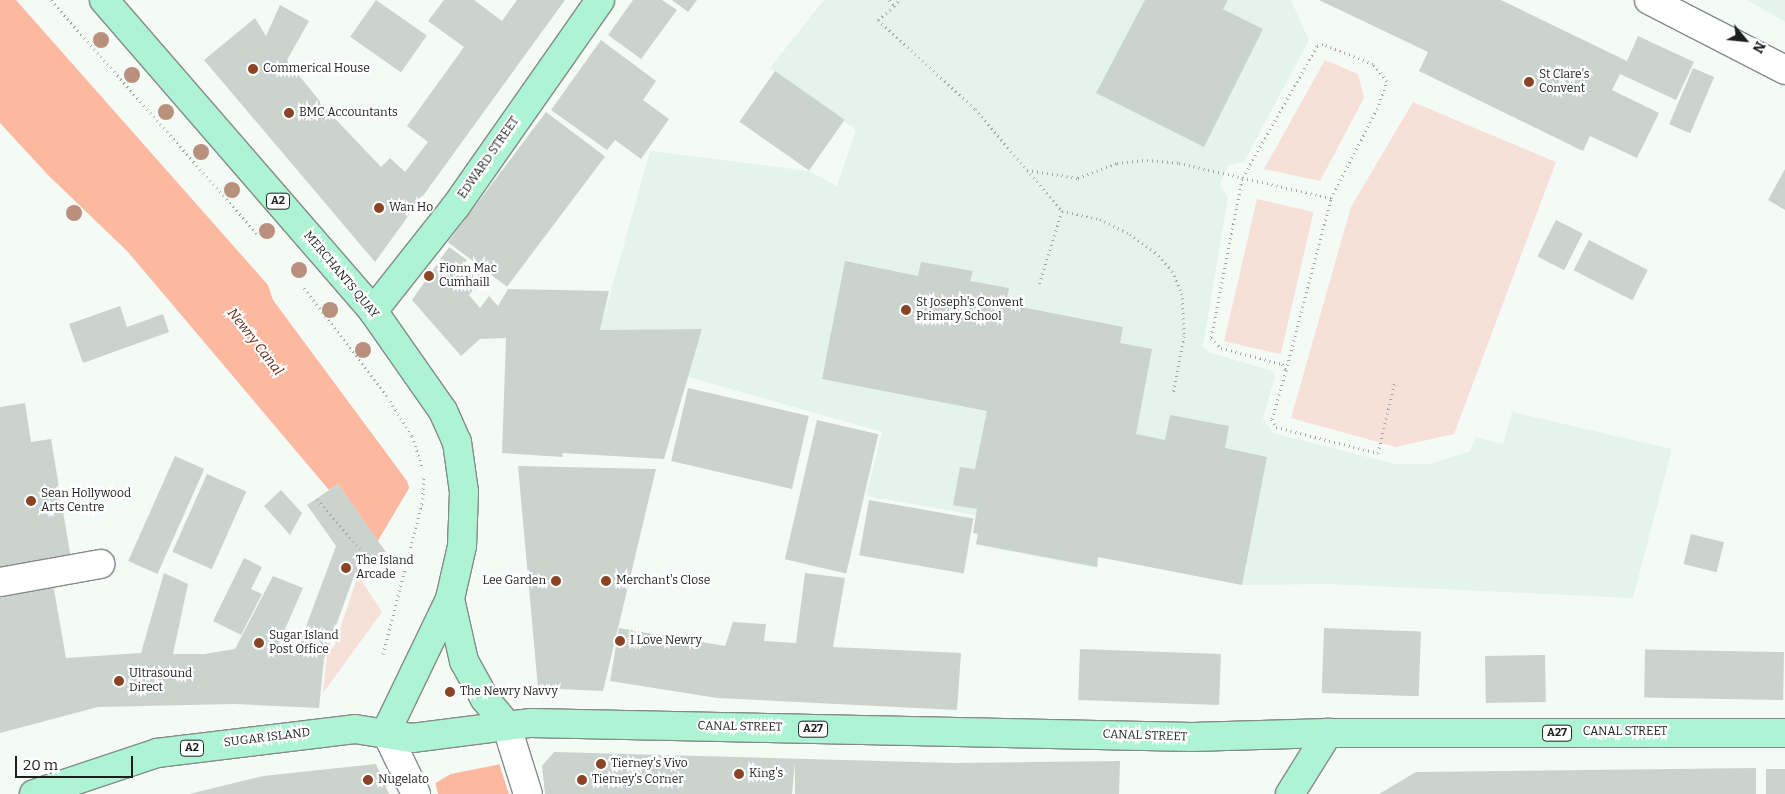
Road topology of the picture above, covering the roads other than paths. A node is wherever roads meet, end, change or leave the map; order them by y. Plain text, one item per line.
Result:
1 (104, 0) edge
2 (600, 0) edge
3 (1650, 0) edge
4 (1785, 70) edge
5 (373, 311) junction
6 (100, 564) dead end
7 (0, 582) edge
8 (450, 599) junction
9 (500, 724) junction
10 (386, 732) junction
11 (1328, 733) junction
12 (1785, 733) edge
13 (34, 794) edge
14 (416, 794) edge
15 (528, 794) edge
16 (1290, 794) edge

1 - 5 main road, MERCHANTS QUAY / A2
2 - 5 main road, EDWARD STREET
3 - 4 street
5 - 8 main road, MERCHANTS QUAY / A2
6 - 7 street
8 - 9 main road, MERCHANTS QUAY / A2
8 - 10 main road, MERCHANTS QUAY / A2
9 - 10 main road, SUGAR ISLAND / A2
9 - 11 main road, CANAL STREET / A27
9 - 15 street
10 - 13 main road, SUGAR ISLAND / A2
10 - 14 street
11 - 12 main road, CANAL STREET / A27
11 - 16 main road

